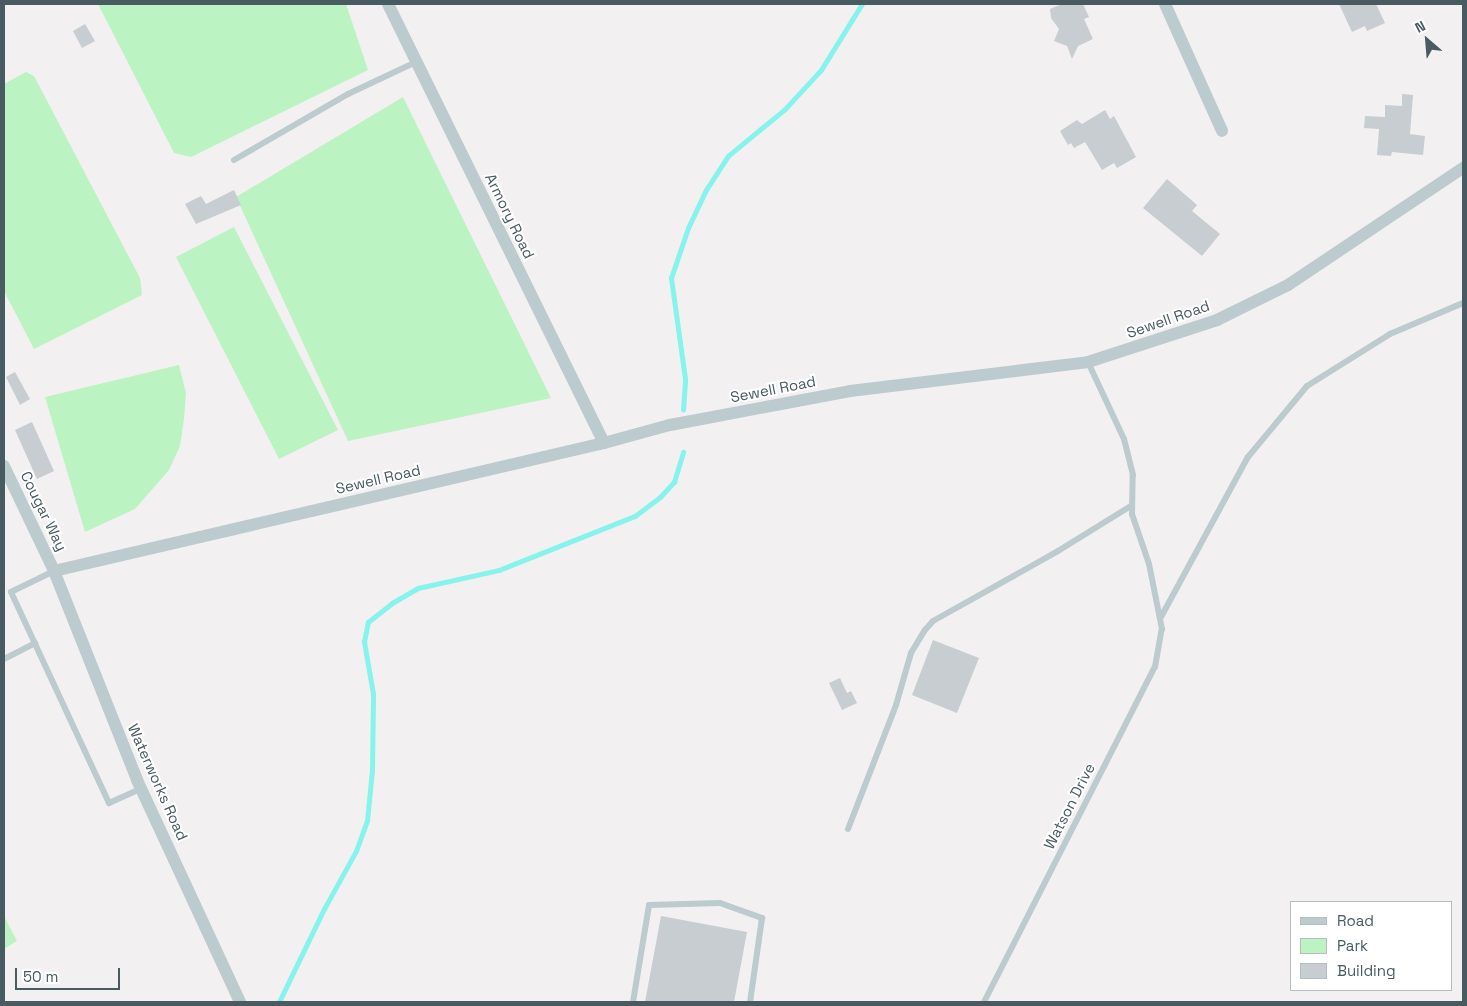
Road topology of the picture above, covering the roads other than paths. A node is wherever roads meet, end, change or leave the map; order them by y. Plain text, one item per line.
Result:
1 (388, 4) edge
2 (1165, 4) edge
3 (416, 62) junction
4 (1222, 131) dead end
5 (234, 160) dead end
6 (1463, 168) edge
7 (1463, 303) edge
8 (1088, 362) junction
9 (604, 443) junction
10 (4, 466) edge
11 (1131, 506) junction
12 (54, 571) junction
13 (1161, 617) junction
14 (35, 643) junction
15 (4, 659) edge
16 (142, 788) junction
17 (848, 829) dead end
18 (240, 1002) edge
19 (633, 1002) edge
20 (750, 1002) edge
21 (984, 1002) edge

1 - 3 street, Armory Road
2 - 4 street
3 - 5 lane
3 - 9 street, Armory Road
6 - 8 street, Sewell Road
7 - 13 lane
8 - 9 street, Sewell Road
8 - 11 lane
9 - 12 street, Sewell Road
10 - 12 street, Cougar Way
11 - 13 lane
11 - 17 lane
12 - 14 lane
12 - 16 street, Waterworks Road
13 - 21 lane, Watson Drive
14 - 15 lane
14 - 16 lane
16 - 18 street, Waterworks Road
19 - 20 lane

